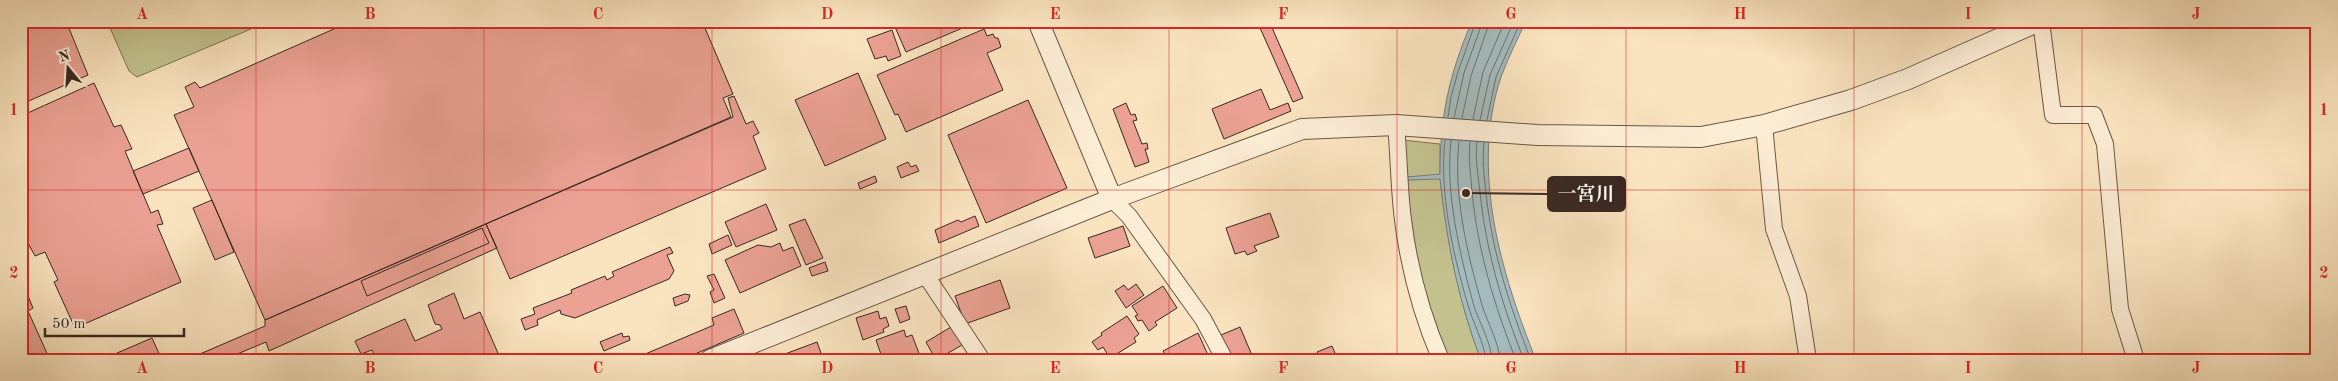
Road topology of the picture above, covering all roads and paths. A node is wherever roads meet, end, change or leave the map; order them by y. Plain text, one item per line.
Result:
1 (1038, 21) edge
2 (2040, 21) edge
3 (1764, 125) junction
4 (1400, 126) junction
5 (1112, 199) junction
6 (925, 274) junction
7 (710, 360) edge
8 (982, 360) edge
9 (1225, 360) edge
10 (1441, 360) edge
11 (1808, 360) edge
12 (2136, 360) edge

1 - 5 street
2 - 3 street
2 - 12 street
3 - 4 street
3 - 11 street
4 - 5 street
4 - 10 street
5 - 6 street
5 - 9 street
6 - 7 street
6 - 8 street

